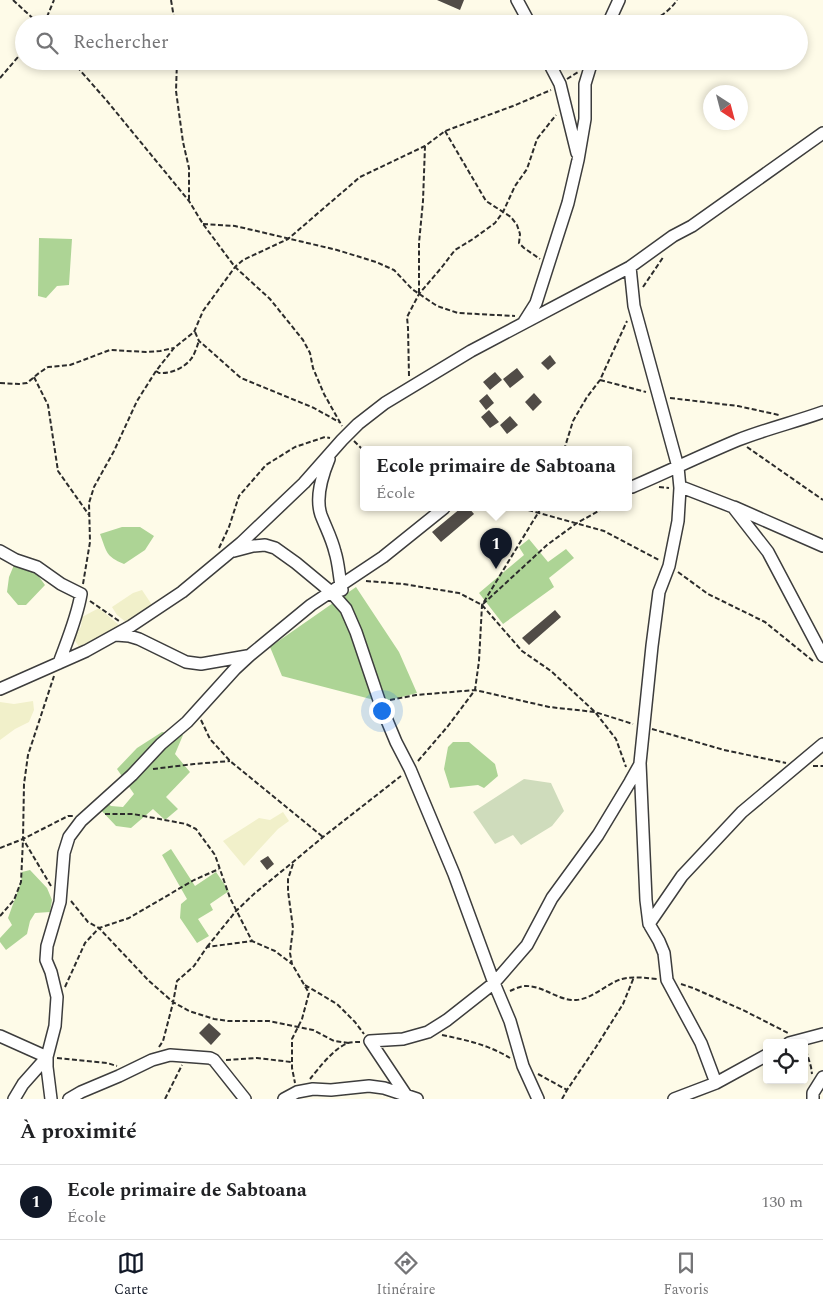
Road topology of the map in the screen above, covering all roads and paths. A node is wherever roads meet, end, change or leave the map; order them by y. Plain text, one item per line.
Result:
1 (13, 0) edge
2 (54, 0) edge
3 (171, 0) edge
4 (517, 0) edge
5 (619, 0) edge
6 (677, 0) edge
7 (29, 15) edge
8 (48, 15) edge
9 (174, 15) edge
10 (525, 15) edge
11 (612, 15) edge
12 (661, 15) edge
13 (15, 60) edge
14 (80, 70) edge
15 (177, 70) edge
16 (553, 70) edge
17 (580, 70) edge
18 (589, 70) edge
19 (0, 78) edge
20 (560, 84) junction
21 (565, 104) junction
22 (445, 131) junction
23 (823, 133) edge
24 (425, 146) junction
25 (578, 160) junction
26 (189, 201) junction
27 (503, 212) junction
28 (203, 224) junction
29 (288, 239) junction
30 (668, 249) dead end
31 (548, 264) junction
32 (235, 267) junction
33 (630, 267) junction
34 (642, 290) dead end
35 (419, 294) junction
36 (634, 306) junction
37 (525, 320) junction
38 (194, 332) junction
39 (199, 341) junction
40 (174, 348) junction
41 (156, 370) junction
42 (34, 377) junction
43 (600, 380) junction
44 (0, 383) edge
45 (410, 388) junction
46 (659, 395) junction
47 (823, 412) edge
48 (783, 416) dead end
49 (341, 423) junction
50 (345, 437) junction
51 (738, 440) junction
52 (565, 446) edge
53 (360, 448) edge
54 (330, 454) junction
55 (678, 467) junction
56 (632, 487) edge
57 (680, 488) junction
58 (823, 500) edge
59 (732, 506) junction
60 (440, 511) edge
61 (532, 511) edge
62 (599, 511) edge
63 (89, 516) junction
64 (578, 523) junction
65 (823, 546) edge
66 (0, 551) edge
67 (224, 551) junction
68 (669, 566) junction
69 (345, 583) junction
70 (331, 592) junction
71 (81, 594) junction
72 (482, 605) junction
73 (346, 609) junction
74 (127, 628) junction
75 (116, 635) junction
76 (249, 656) junction
77 (819, 659) edge
78 (59, 663) junction
79 (0, 689) edge
80 (380, 706) junction
81 (197, 711) junction
82 (594, 712) junction
83 (644, 727) junction
84 (823, 744) edge
85 (230, 761) junction
86 (640, 763) junction
87 (797, 765) junction
88 (823, 766) edge
89 (132, 775) junction
90 (630, 782) junction
91 (87, 816) junction
92 (323, 837) dead end
93 (23, 839) junction
94 (0, 848) edge
95 (293, 862) dead end
96 (220, 869) junction
97 (48, 881) junction
98 (56, 888) junction
99 (0, 916) edge
100 (650, 924) junction
101 (99, 928) junction
102 (252, 941) junction
103 (292, 964) junction
104 (634, 977) junction
105 (668, 980) junction
106 (494, 983) junction
107 (304, 984) junction
108 (499, 995) junction
109 (57, 997) junction
110 (173, 1002) junction
111 (298, 1027) junction
112 (428, 1032) junction
113 (823, 1034) edge
114 (0, 1036) edge
115 (794, 1039) edge
116 (808, 1039) edge
117 (370, 1041) junction
118 (348, 1043) junction
119 (48, 1057) junction
120 (187, 1057) junction
121 (763, 1057) edge
122 (152, 1060) junction
123 (214, 1060) junction
124 (808, 1061) edge
125 (292, 1062) junction
126 (523, 1066) junction
127 (133, 1069) junction
128 (818, 1077) edge
129 (716, 1083) junction
130 (567, 1090) junction
131 (298, 1092) junction
132 (412, 1097) edge
133 (14, 1099) edge
134 (51, 1099) edge
135 (69, 1099) edge
136 (165, 1099) edge
137 (245, 1099) edge
138 (284, 1099) edge
139 (538, 1099) edge
140 (562, 1099) edge
141 (674, 1099) edge
142 (812, 1099) edge

1 - 7 path
2 - 8 path
3 - 9 path
4 - 10 street
5 - 11 street
6 - 12 path
13 - 19 path
14 - 26 path
15 - 26 path
16 - 20 street
17 - 20 path
18 - 25 street
20 - 21 street
20 - 22 path
21 - 25 street
21 - 27 path
22 - 24 path
22 - 27 path
23 - 33 street
24 - 29 path
24 - 35 path
25 - 31 street
26 - 28 path
27 - 31 path
27 - 35 path
28 - 29 path
28 - 32 path
29 - 32 path
29 - 35 path
30 - 34 path
31 - 37 street
32 - 38 path
32 - 49 path
33 - 36 street
33 - 37 street
35 - 37 path
35 - 45 path
36 - 43 path
36 - 46 street
37 - 45 street
38 - 39 path
38 - 40 path
39 - 41 path
39 - 49 path
40 - 41 path
40 - 42 path
41 - 63 path
42 - 44 path
42 - 63 path
43 - 46 path
43 - 52 path
45 - 50 street
46 - 48 path
46 - 55 street
47 - 51 street
49 - 50 path
50 - 53 path
50 - 54 street
50 - 67 path
51 - 55 street
51 - 58 path
54 - 67 street
54 - 69 street
55 - 56 street
55 - 57 street
57 - 59 street
57 - 68 street
59 - 65 street
59 - 77 street
60 - 69 street
61 - 64 path
62 - 64 path
63 - 71 path
64 - 68 path
64 - 72 path
66 - 71 street
67 - 70 street
67 - 74 street
68 - 77 path
68 - 83 street
69 - 70 street
69 - 72 path
69 - 73 street
70 - 73 street
70 - 76 street
71 - 74 path
71 - 78 street
72 - 82 path
73 - 80 street
74 - 75 street
75 - 76 street
75 - 78 street
76 - 81 street
78 - 79 street
78 - 93 path
80 - 82 path
80 - 106 street
81 - 85 path
81 - 89 street
82 - 83 path
82 - 90 path
83 - 86 street
83 - 87 path
84 - 87 street
85 - 89 path
85 - 92 path
86 - 90 street
86 - 100 street
87 - 88 path
87 - 100 street
89 - 91 street
90 - 106 street
91 - 93 path
91 - 96 path
91 - 98 street
93 - 94 path
93 - 97 path
93 - 99 path
95 - 103 path
96 - 101 path
96 - 102 path
97 - 98 path
97 - 98 path
98 - 101 path
98 - 109 street
100 - 105 street
101 - 109 path
101 - 110 path
102 - 103 path
102 - 110 path
103 - 107 path
104 - 105 path
104 - 108 path
104 - 130 path
105 - 115 path
105 - 129 street
106 - 108 street
106 - 112 street
107 - 111 path
107 - 117 path
108 - 126 street
109 - 119 street
110 - 111 path
110 - 122 path
111 - 118 path
111 - 125 path
112 - 117 street
112 - 126 path
113 - 116 street
114 - 119 street
117 - 118 path
117 - 132 street
118 - 131 path
119 - 127 path
119 - 133 street
119 - 134 street
120 - 122 street
120 - 123 street
120 - 136 path
121 - 129 street
122 - 127 street
123 - 125 path
123 - 137 street
124 - 128 path
125 - 131 path
126 - 130 path
126 - 139 street
127 - 135 street
128 - 142 street
129 - 141 street
130 - 140 path
131 - 132 street
131 - 138 street

